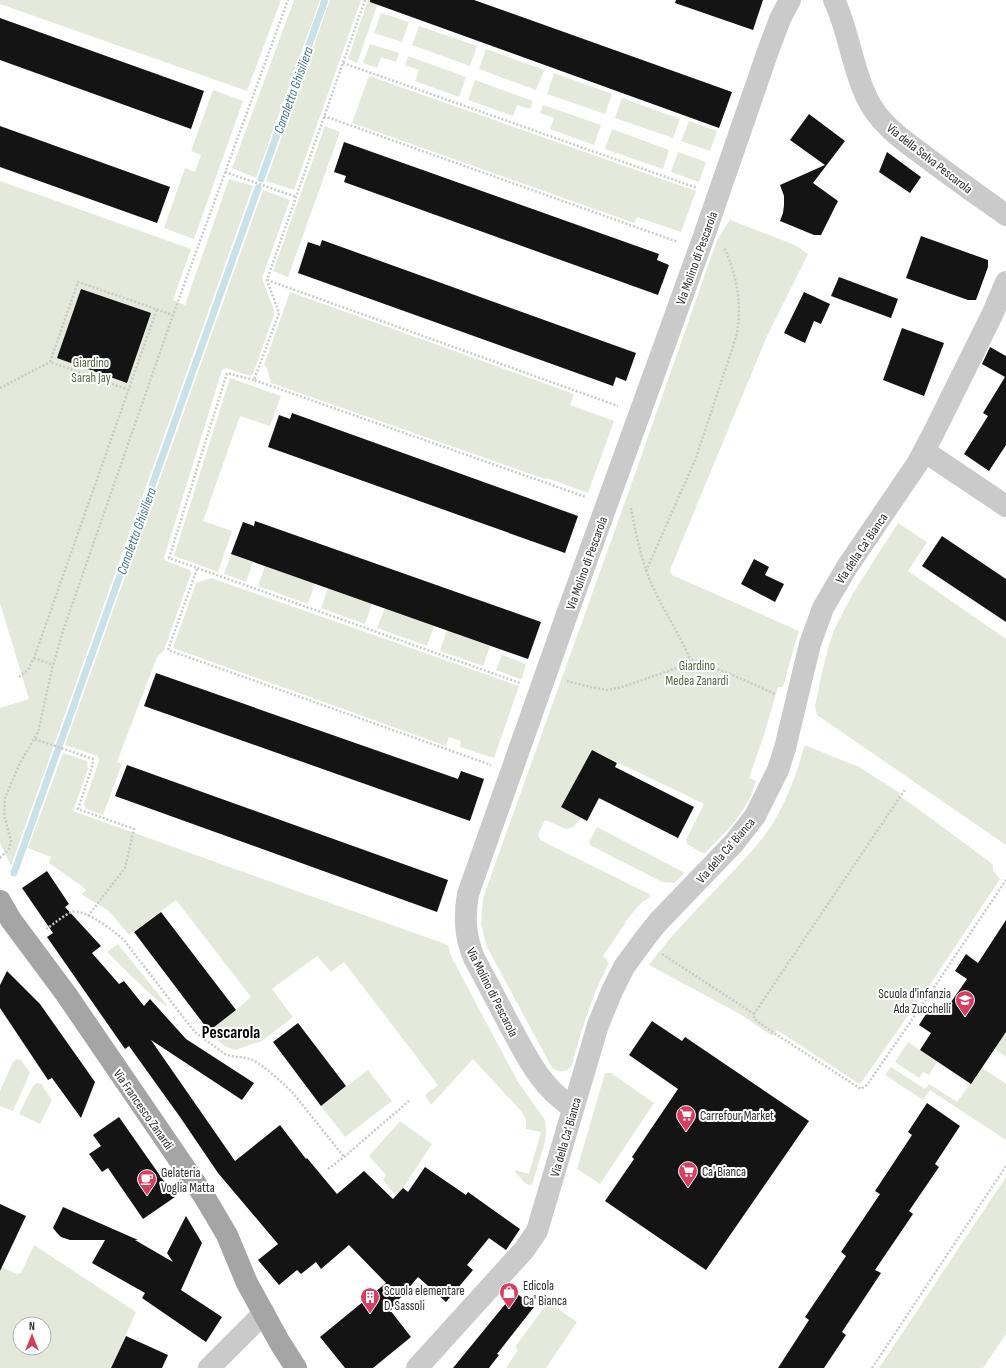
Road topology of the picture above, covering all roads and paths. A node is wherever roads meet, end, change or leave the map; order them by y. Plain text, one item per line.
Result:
1 (288, 0) edge
2 (365, 0) edge
3 (790, 0) edge
4 (834, 0) edge
5 (343, 63) junction
6 (324, 116) junction
7 (225, 172) junction
8 (701, 189) dead end
9 (296, 196) junction
10 (1006, 215) edge
11 (720, 242) dead end
12 (682, 243) dead end
13 (266, 280) junction
14 (1006, 282) edge
15 (157, 309) junction
16 (173, 315) junction
17 (50, 362) junction
18 (254, 380) junction
19 (0, 388) edge
20 (129, 390) junction
21 (623, 407) dead end
22 (924, 451) junction
23 (591, 499) dead end
24 (630, 506) dead end
25 (1006, 506) edge
26 (197, 569) junction
27 (646, 571) junction
28 (34, 658) junction
29 (690, 659) junction
30 (53, 665) junction
31 (19, 677) dead end
32 (572, 682) dead end
33 (524, 684) dead end
34 (780, 695) dead end
35 (35, 739) junction
36 (495, 767) dead end
37 (906, 788) dead end
38 (0, 858) edge
39 (1006, 880) edge
40 (0, 901) edge
41 (88, 916) junction
42 (42, 932) dead end
43 (659, 952) dead end
44 (754, 1014) junction
45 (410, 1100) dead end
46 (573, 1108) junction
47 (344, 1157) junction
48 (1006, 1166) edge
49 (328, 1169) dead end
50 (264, 1313) junction
51 (209, 1368) edge
52 (296, 1368) edge
53 (417, 1368) edge
54 (872, 1368) edge

1 - 7 path
2 - 5 path
3 - 46 street, Via Molino di Pescarola
4 - 10 street, Via della Selva Pescarola
5 - 6 path
5 - 8 path
6 - 9 path
6 - 12 path
7 - 9 path
7 - 16 path
9 - 13 path
11 - 27 path
13 - 18 path
13 - 21 path
14 - 22 street, Via della Ca' Bianca
15 - 16 path
15 - 17 path
15 - 20 path
16 - 30 path
17 - 19 path
17 - 20 path
18 - 23 path
18 - 26 path
20 - 28 path
22 - 25 street
22 - 46 street, Via della Ca' Bianca
24 - 27 path
26 - 33 path
26 - 36 path
27 - 29 path
28 - 30 path
28 - 31 path
29 - 32 path
29 - 34 path
30 - 35 path
35 - 38 path
35 - 41 path
37 - 44 path
39 - 44 path
40 - 50 main road, Via Francesco Zanardi
41 - 42 path
41 - 47 path
43 - 44 path
45 - 47 path
46 - 53 street, Via della Ca' Bianca
47 - 49 path
48 - 54 path
50 - 51 street
50 - 52 main road, Via Francesco Zanardi

